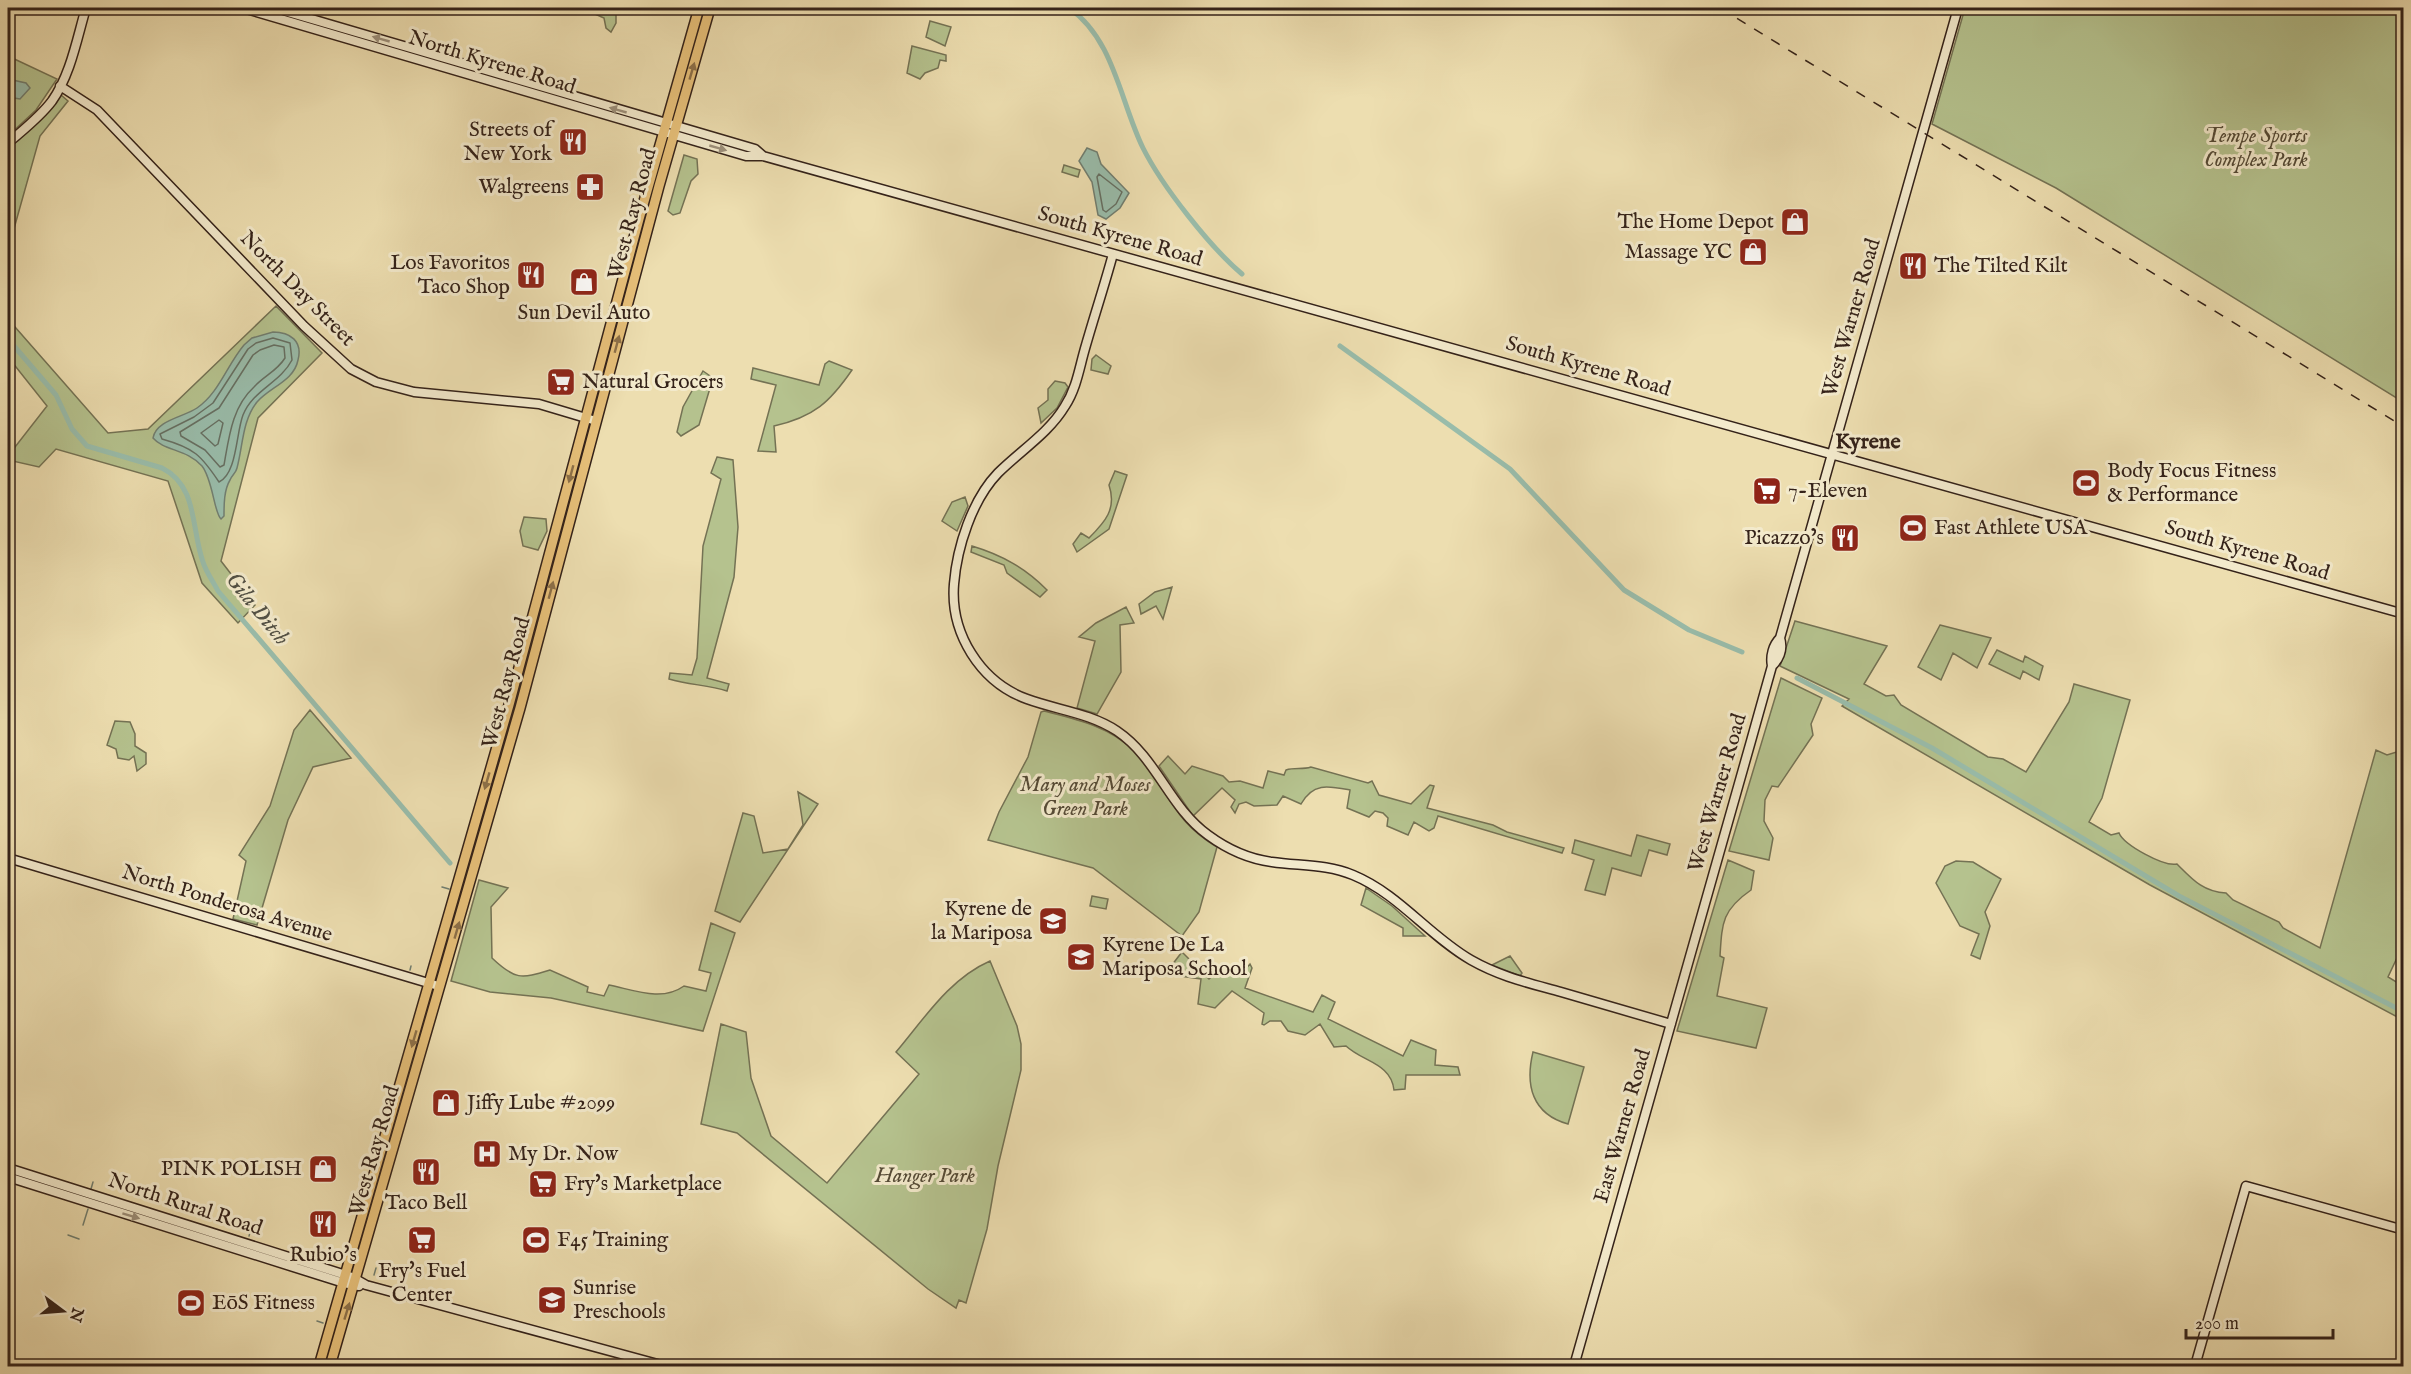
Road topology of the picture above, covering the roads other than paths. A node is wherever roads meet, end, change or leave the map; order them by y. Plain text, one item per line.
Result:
1 (86, 8) edge
2 (243, 8) edge
3 (274, 8) edge
4 (699, 8) edge
5 (710, 8) edge
6 (1958, 8) edge
7 (60, 86) junction
8 (664, 128) junction
9 (674, 131) junction
10 (8, 143) edge
11 (1111, 254) junction
12 (586, 418) junction
13 (596, 421) junction
14 (1831, 456) junction
15 (2403, 614) edge
16 (8, 858) edge
17 (1707, 895) joint
18 (433, 984) junction
19 (1670, 1026) junction
20 (8, 1168) edge
21 (8, 1177) edge
22 (2403, 1230) edge
23 (351, 1281) junction
24 (319, 1366) edge
25 (330, 1366) edge
26 (665, 1366) edge
27 (1574, 1366) edge
28 (2194, 1366) edge

1 - 7 main road
2 - 8 main road, North Kyrene Road
8 -> 3 main road, North Kyrene Road
4 - 8 main road, West Ray Road
9 -> 5 main road, West Ray Road
6 - 14 main road, West Warner Road
7 - 10 main road
7 - 12 main road, North Day Street
8 - 9 main road, North Kyrene Road
8 - 12 main road, West Ray Road
9 - 11 main road, South Kyrene Road
13 -> 9 main road, West Ray Road
11 - 14 main road, South Kyrene Road
11 - 19 main road
12 - 13 main road, North Day Street
12 -> 18 main road, West Ray Road
23 -> 13 main road, West Ray Road
14 - 15 main road, South Kyrene Road
14 - 17 main road, West Warner Road
16 - 18 main road, North Ponderosa Avenue
17 - 19 main road, East Warner Road
18 -> 23 main road, West Ray Road
19 - 27 main road, East Warner Road
20 - 23 main road, North Rural Road
21 -> 23 main road, North Rural Road
22 - 28 main road
23 - 24 main road, West Ray Road
25 -> 23 main road, West Ray Road
23 - 26 main road

